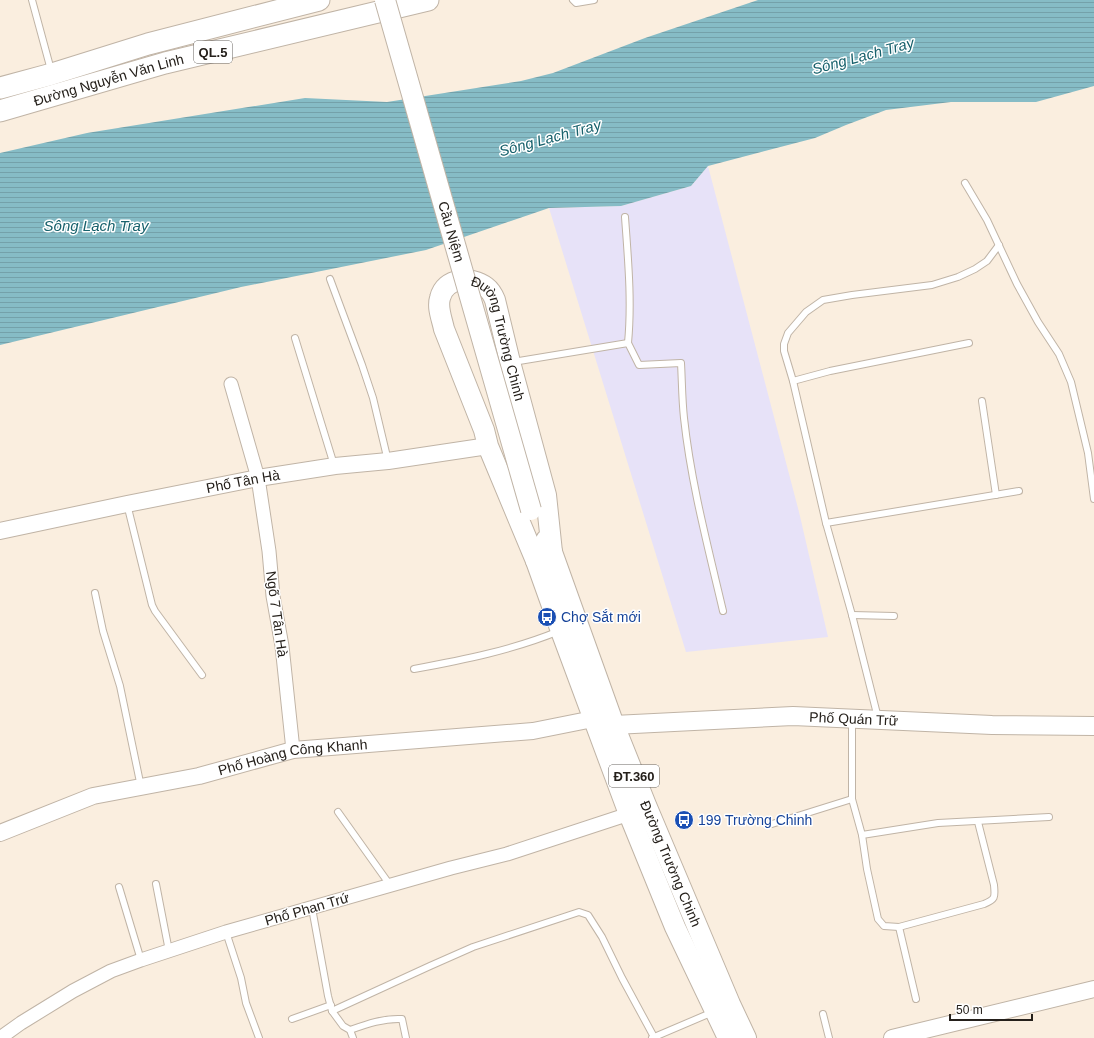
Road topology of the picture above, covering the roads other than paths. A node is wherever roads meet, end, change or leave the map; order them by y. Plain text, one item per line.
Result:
1 (32, 0) edge
2 (318, 0) edge
3 (385, 0) edge
4 (428, 0) edge
5 (573, 0) edge
6 (594, 0) edge
7 (52, 74) junction
8 (0, 88) edge
9 (0, 111) edge
10 (965, 184) dead end
11 (625, 217) dead end
12 (999, 245) junction
13 (330, 279) dead end
14 (295, 338) dead end
15 (628, 343) junction
16 (969, 343) dead end
17 (510, 362) junction
18 (793, 381) junction
19 (231, 384) dead end
20 (982, 401) dead end
21 (488, 446) junction
22 (1091, 454) edge
23 (388, 461) junction
24 (335, 466) junction
25 (258, 478) junction
26 (1019, 491) dead end
27 (996, 495) junction
28 (1094, 499) edge
29 (127, 504) junction
30 (532, 510) joint
31 (826, 522) junction
32 (0, 531) edge
33 (544, 556) junction
34 (95, 593) dead end
35 (723, 611) dead end
36 (852, 615) junction
37 (894, 616) dead end
38 (561, 630) junction
39 (414, 669) dead end
40 (202, 675) dead end
41 (852, 718) junction
42 (593, 719) junction
43 (879, 720) junction
44 (614, 725) junction
45 (1093, 728) edge
46 (293, 750) junction
47 (141, 787) junction
48 (852, 799) junction
49 (338, 812) dead end
50 (629, 814) junction
51 (1049, 817) dead end
52 (978, 822) junction
53 (772, 824) dead end
54 (0, 833) edge
55 (862, 835) junction
56 (156, 884) dead end
57 (390, 885) junction
58 (119, 887) dead end
59 (312, 908) junction
60 (899, 927) junction
61 (226, 932) junction
62 (170, 951) junction
63 (142, 960) junction
64 (1094, 989) edge
65 (916, 999) dead end
66 (331, 1008) junction
67 (715, 1011) junction
68 (823, 1014) dead end
69 (292, 1018) dead end
70 (350, 1030) junction
71 (1, 1034) edge
72 (922, 1034) edge
73 (652, 1037) edge
74 (259, 1038) edge
75 (354, 1038) edge
76 (406, 1038) edge
77 (728, 1038) edge
78 (746, 1038) edge
79 (830, 1038) edge
80 (892, 1038) edge

1 - 7 lane
2 - 7 highway, Đường Nguyễn Văn Linh / QL.5
3 - 30 main road, Cầu Niệm, bridge
4 - 9 highway, Đường Nguyễn Văn Linh / QL.5
5 - 6 lane
7 - 8 highway, Đường Nguyễn Văn Linh / QL.5
10 - 12 lane
11 - 15 lane
12 - 18 lane
12 - 22 lane
13 - 23 lane
14 - 24 lane
15 - 17 lane
15 - 35 lane
16 - 18 lane
17 - 21 main road, Đường Trường Chinh
17 - 33 main road, Đường Trường Chinh
18 - 31 lane
19 - 25 street, Ngõ 7 Tân Hà
20 - 27 lane
21 - 23 street, Phố Tân Hà
21 - 33 main road, Đường Trường Chinh
22 - 28 lane
23 - 24 street, Phố Tân Hà
24 - 25 street, Phố Tân Hà
25 - 29 street, Phố Tân Hà
25 - 46 street, Ngõ 7 Tân Hà
26 - 27 lane
27 - 31 lane
29 - 32 street, Phố Tân Hà
29 - 40 lane
30 - 33 main road, Đường Trường Chinh / ĐT.360
31 - 36 lane
33 - 38 main road, Đường Trường Chinh / ĐT.360
33 - 44 main road, Đường Trường Chinh / ĐT.360
34 - 47 lane
36 - 37 lane
36 - 43 lane
38 - 39 lane
38 - 42 main road, Đường Trường Chinh / ĐT.360
41 - 43 main road, Phố Quán Trữ
41 - 44 main road, Phố Quán Trữ
41 - 48 lane
42 - 46 street, Phố Hoàng Công Khanh
42 - 50 main road, Đường Trường Chinh / ĐT.360
43 - 45 main road, Phố Quán Trữ
44 - 78 main road, Đường Trường Chinh / ĐT.360
46 - 47 street, Phố Hoàng Công Khanh
47 - 54 street, Phố Hoàng Công Khanh
48 - 53 lane
48 - 55 lane
49 - 57 lane
50 - 57 street, Phố Phan Trứ
50 - 67 main road, Đường Trường Chinh / ĐT.360
51 - 52 lane
52 - 55 lane
52 - 60 lane
55 - 60 lane
56 - 62 lane
57 - 59 street, Phố Phan Trứ
58 - 63 lane
59 - 61 street, Phố Phan Trứ
59 - 66 lane
60 - 65 lane
61 - 62 street, Phố Phan Trứ
61 - 74 lane
62 - 63 street, Phố Phan Trứ
63 - 71 street, Phố Phan Trứ
64 - 72 street
66 - 69 lane
66 - 70 lane
66 - 73 lane
67 - 73 lane
67 - 77 main road, Đường Trường Chinh / ĐT.360
68 - 79 lane
70 - 75 lane
70 - 76 lane
72 - 80 street

